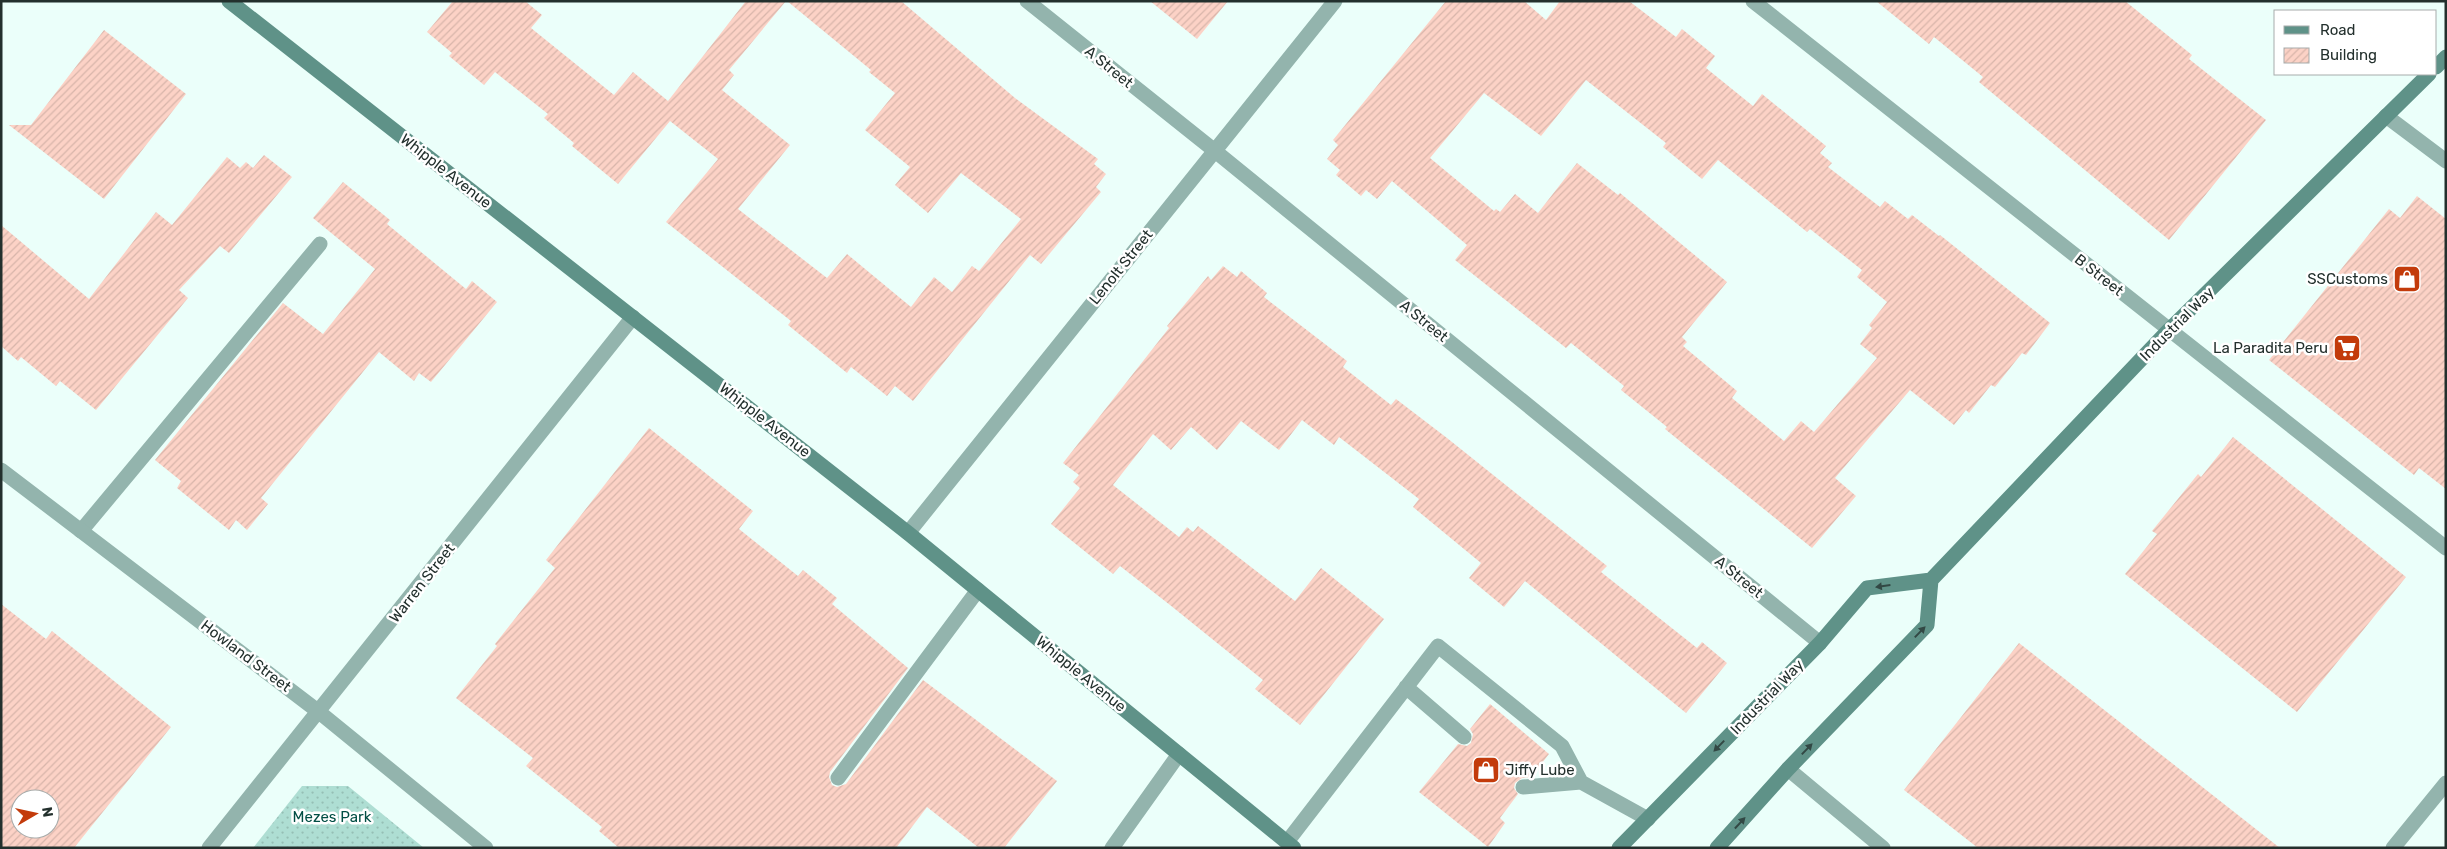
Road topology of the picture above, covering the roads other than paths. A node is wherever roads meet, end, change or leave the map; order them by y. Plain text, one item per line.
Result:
1 (229, 1) edge
2 (1027, 1) edge
3 (1334, 1) edge
4 (1753, 1) edge
5 (2446, 56) edge
6 (2437, 65) edge
7 (2428, 75) edge
8 (2386, 116) junction
9 (1215, 150) junction
10 (2446, 161) edge
11 (320, 244) dead end
12 (633, 316) junction
13 (2170, 330) junction
14 (1, 470) edge
15 (81, 531) junction
16 (908, 533) junction
17 (2446, 548) edge
18 (1931, 580) junction
19 (978, 590) junction
20 (1820, 643) junction
21 (1406, 687) junction
22 (319, 712) junction
23 (1464, 737) dead end
24 (1179, 754) junction
25 (1788, 769) junction
26 (838, 778) dead end
27 (1581, 782) junction
28 (2446, 783) edge
29 (1523, 787) dead end
30 (1648, 819) junction
31 (1290, 845) edge
32 (209, 848) edge
33 (486, 848) edge
34 (1112, 848) edge
35 (1619, 848) edge
36 (1717, 848) edge
37 (1883, 848) edge
38 (2393, 848) edge

1 - 12 main road, Whipple Avenue
2 - 9 street, A Street
3 - 9 street, Lenolt Street
4 - 13 street, B Street
5 - 6 main road
7 - 8 main road, Industrial Way
8 - 10 street
8 - 13 main road, Industrial Way
9 - 16 street, Lenolt Street
9 - 20 street, A Street
11 - 15 street
12 - 16 main road, Whipple Avenue
12 - 22 street, Warren Street
13 - 17 street, B Street
13 - 18 main road, Industrial Way
14 - 15 street, Howland Street
15 - 22 street, Howland Street
16 - 19 main road, Whipple Avenue
18 -> 20 main road, Industrial Way
25 -> 18 main road
19 - 24 main road, Whipple Avenue
19 - 26 street
20 -> 30 main road, Industrial Way
21 - 23 street
21 - 27 street
21 - 31 street
22 - 32 street, Warren Street
22 - 33 street, Howland Street
24 - 31 main road, Whipple Avenue
24 - 34 street
36 -> 25 main road
25 - 37 street
27 - 29 street
27 - 30 street
28 - 38 street
30 - 35 main road, Industrial Way

